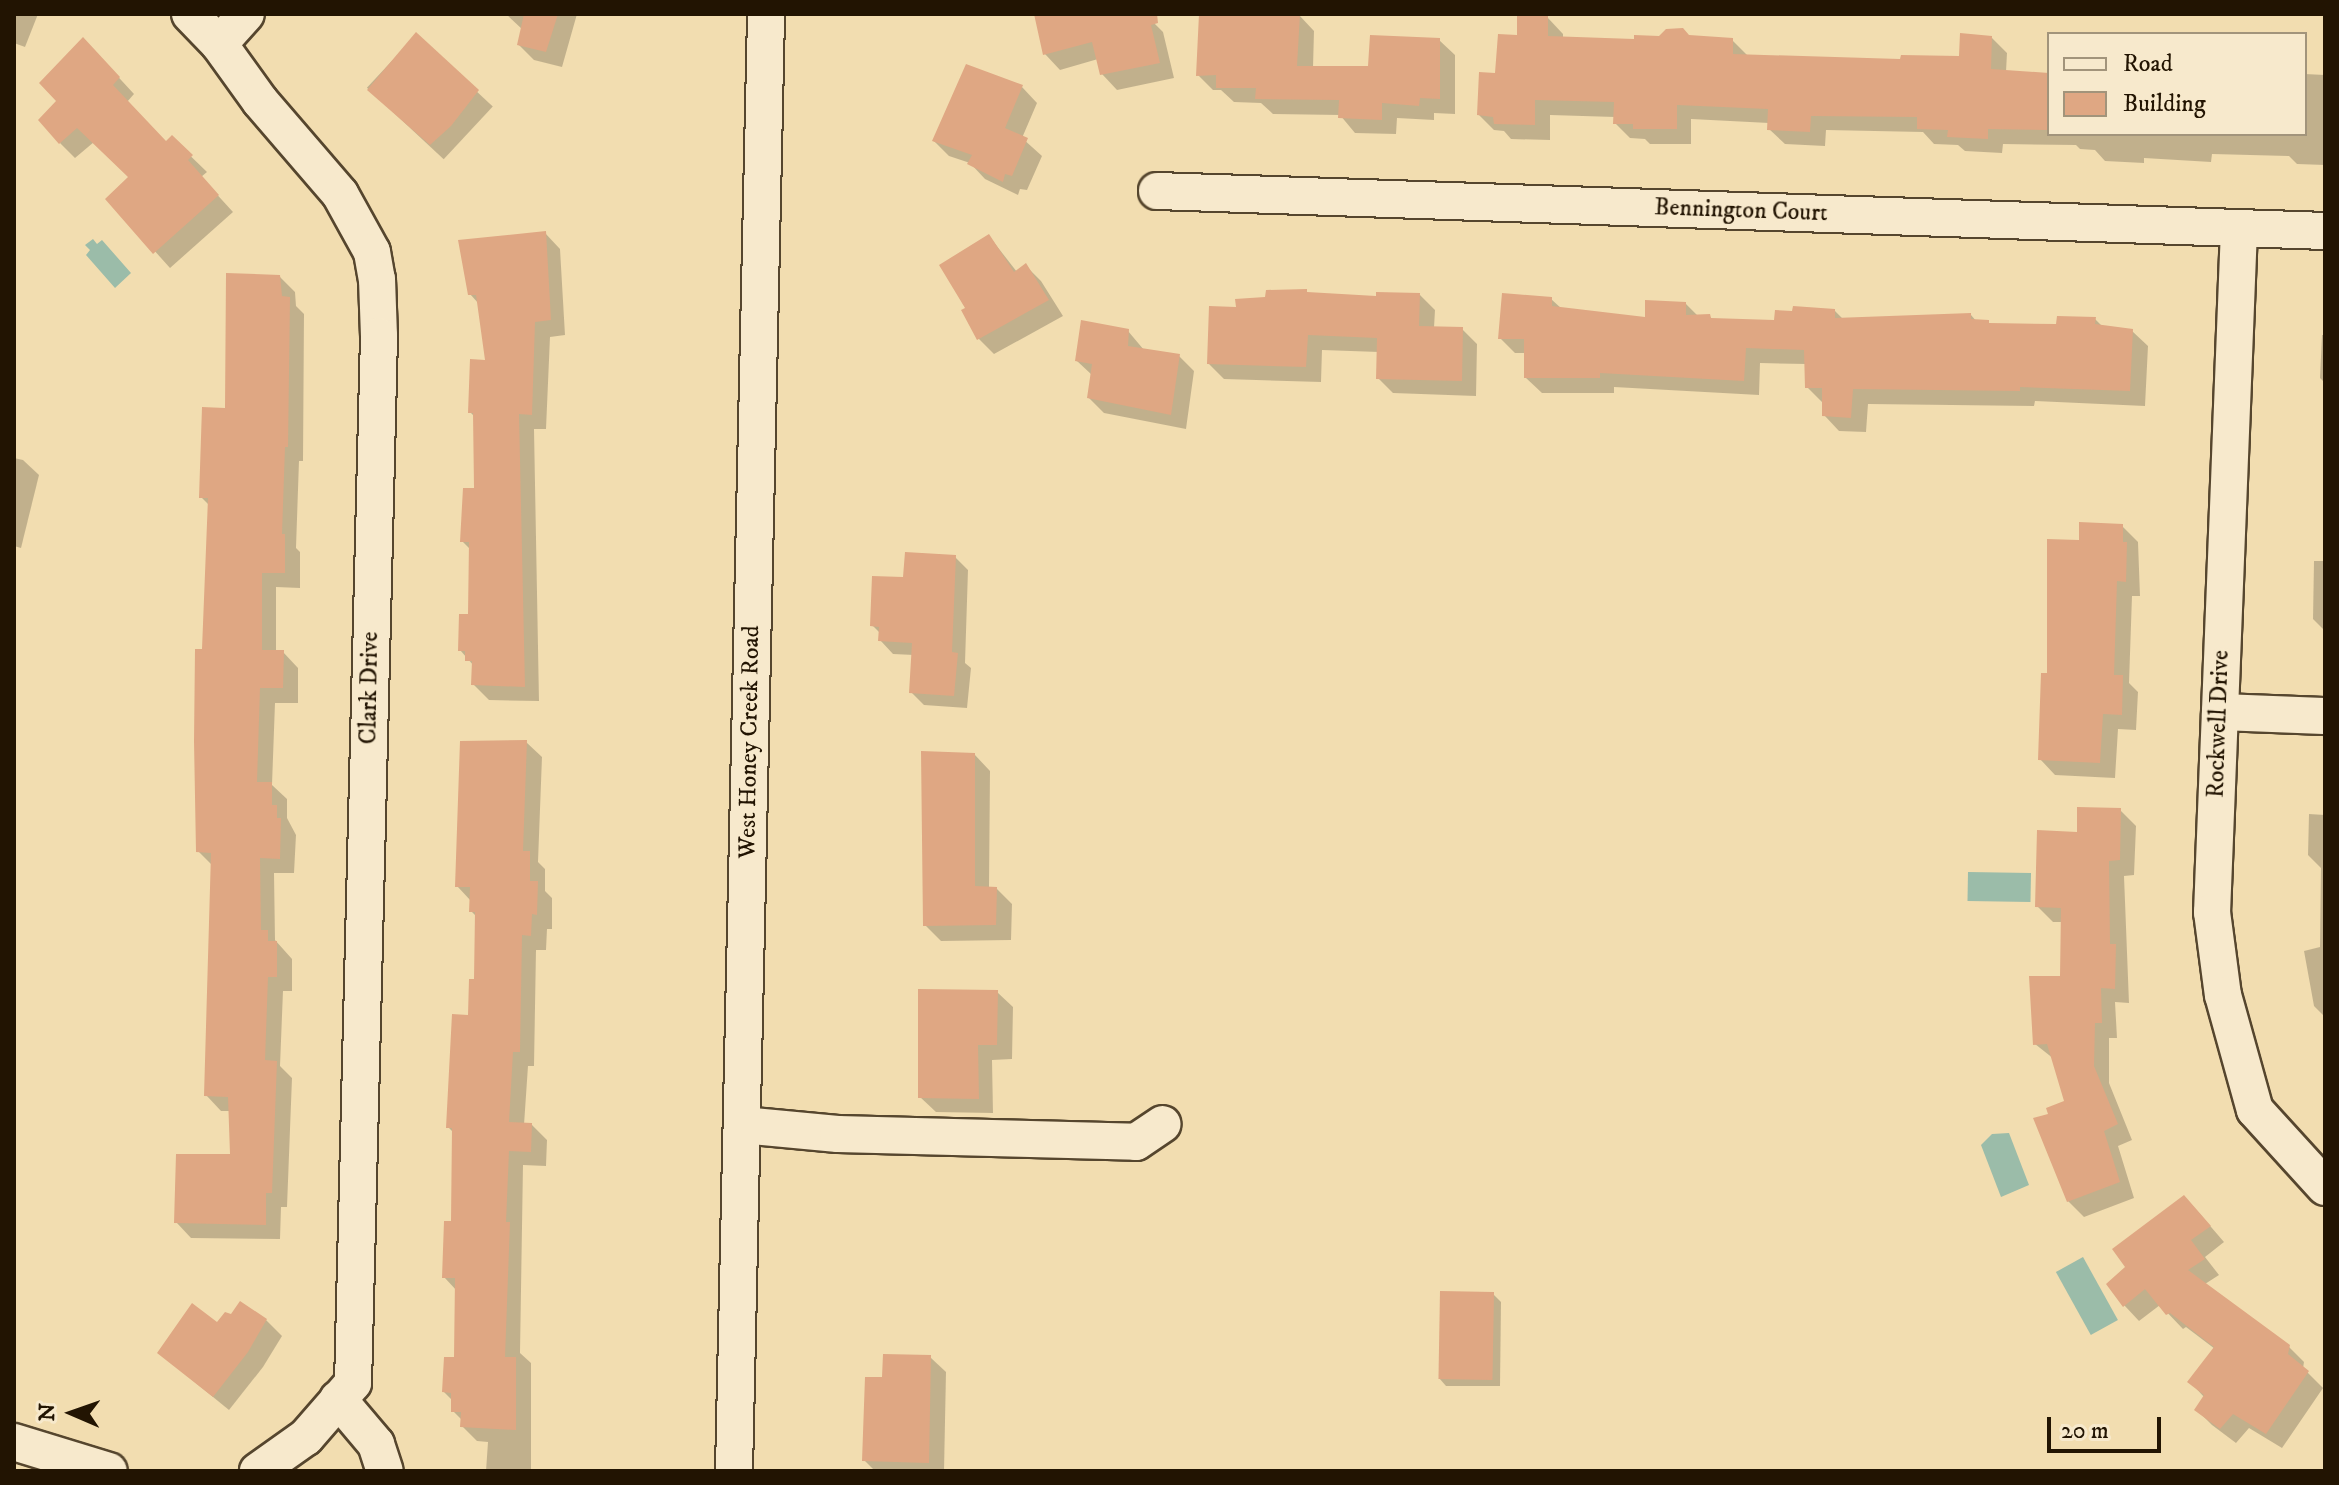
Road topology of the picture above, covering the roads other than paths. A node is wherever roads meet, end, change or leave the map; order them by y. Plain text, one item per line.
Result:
1 (190, 14) edge
2 (246, 14) edge
3 (766, 14) edge
4 (219, 44) junction
5 (1157, 191) dead end
6 (2239, 229) junction
7 (2325, 231) edge
8 (2220, 712) junction
9 (2325, 716) edge
10 (1163, 1124) dead end
11 (742, 1125) junction
12 (2325, 1187) edge
13 (345, 1391) junction
14 (14, 1442) edge
15 (109, 1471) edge
16 (258, 1471) edge
17 (385, 1471) edge
18 (734, 1471) edge

1 - 4 street, Clark Drive
2 - 4 street
3 - 11 street, West Honey Creek Road
4 - 13 street, Clark Drive
5 - 6 street, Bennington Court
6 - 7 street, Bennington Court
6 - 8 street, Rockwell Drive
8 - 9 street
8 - 12 street, Rockwell Drive
10 - 11 street
11 - 18 street, West Honey Creek Road
13 - 16 street
13 - 17 street
14 - 15 street

